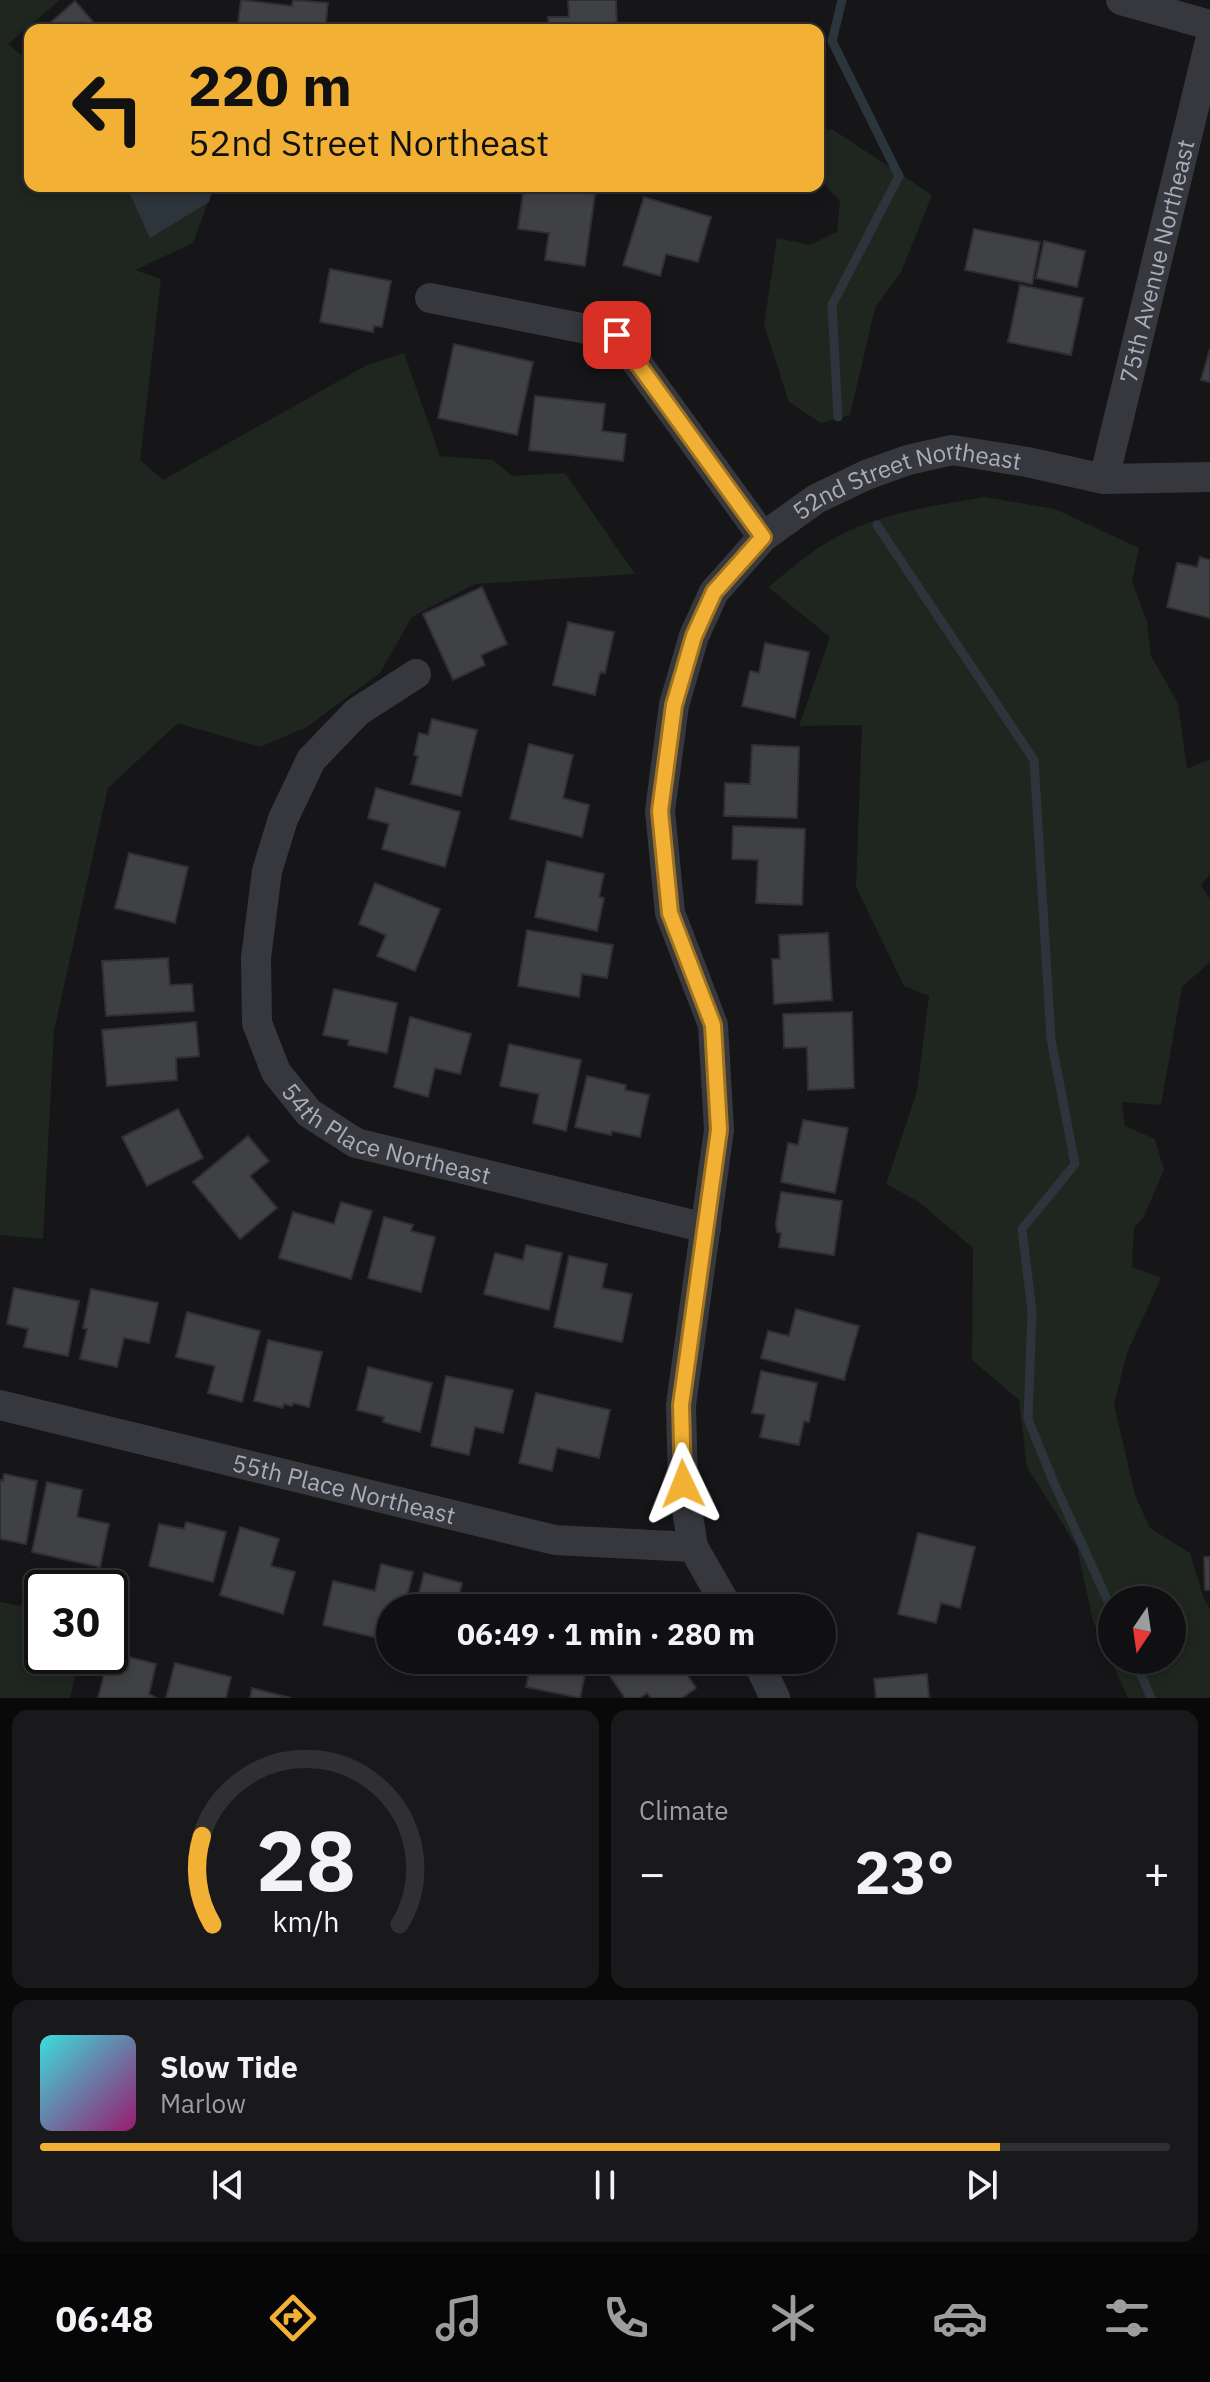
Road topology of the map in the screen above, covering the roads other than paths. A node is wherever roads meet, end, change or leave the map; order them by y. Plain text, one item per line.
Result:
1 (1121, 0) edge
2 (1210, 25) edge
3 (1210, 41) edge
4 (1197, 154) edge
5 (430, 298) dead end
6 (1210, 477) edge
7 (1104, 479) junction
8 (763, 537) junction
9 (416, 674) dead end
10 (706, 1228) junction
11 (0, 1405) edge
12 (693, 1547) junction
13 (720, 1594) edge
14 (764, 1674) edge
15 (775, 1698) edge

1 - 2 street
3 - 4 street, 75th Avenue Northeast
4 - 7 street, 75th Avenue Northeast
5 - 8 street, 52nd Street Northeast
6 - 7 street, 52nd Street Northeast
7 - 8 street, 52nd Street Northeast
8 - 10 street
9 - 10 street, 54th Place Northeast
10 - 12 street
11 - 12 street, 55th Place Northeast
12 - 13 street
14 - 15 street

